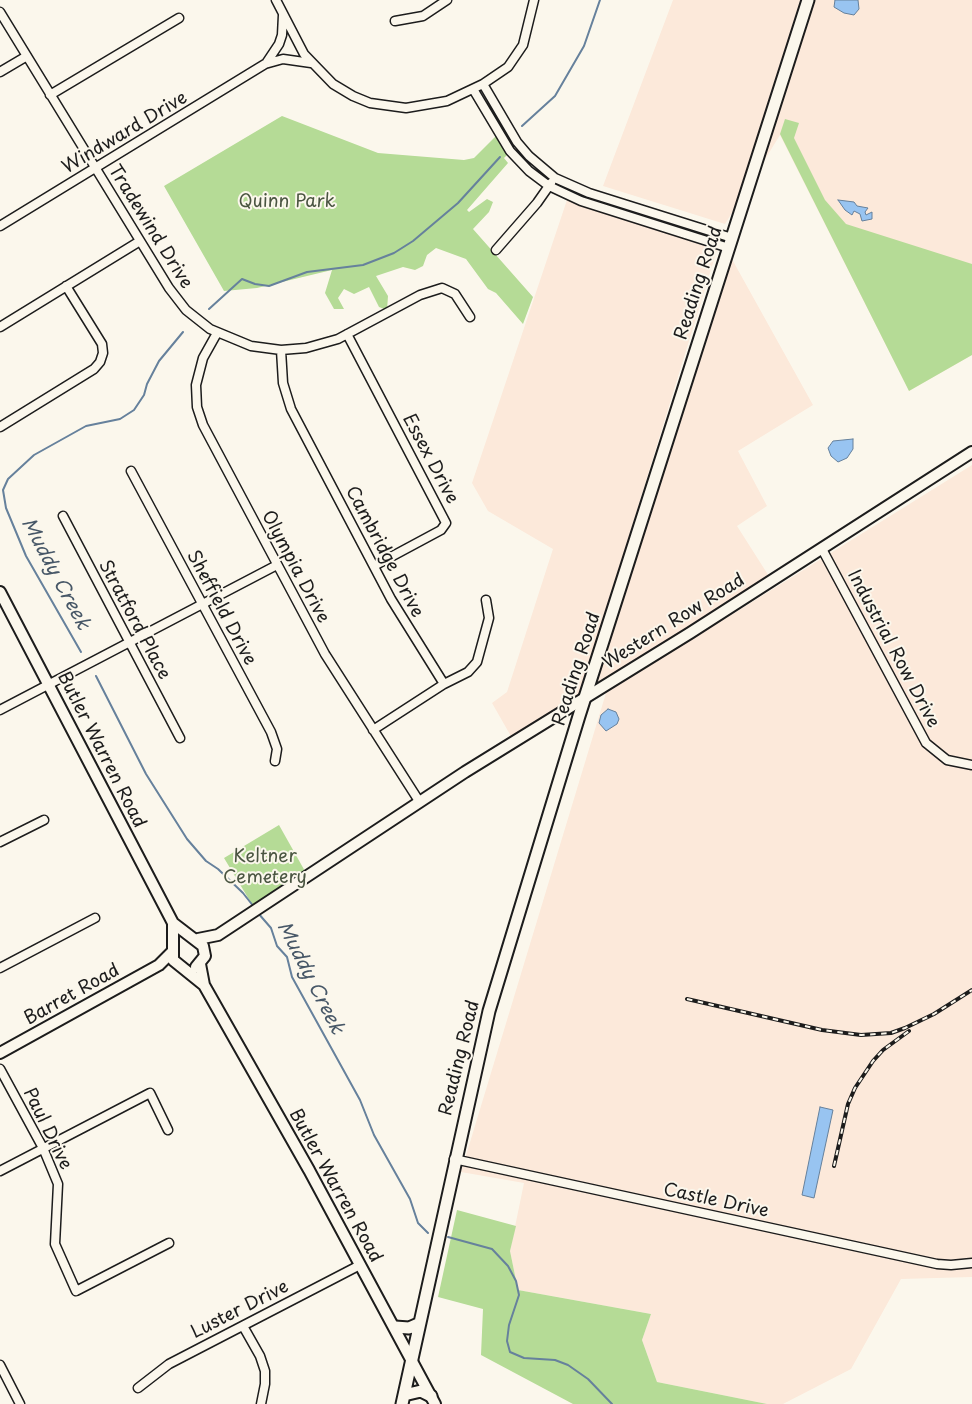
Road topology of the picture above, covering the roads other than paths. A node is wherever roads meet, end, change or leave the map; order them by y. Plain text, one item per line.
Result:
1 (276, 0) edge
2 (447, 0) edge
3 (534, 0) edge
4 (808, 0) edge
5 (0, 12) edge
6 (283, 13) junction
7 (179, 18) dead end
8 (396, 21) dead end
9 (27, 56) junction
10 (311, 63) junction
11 (264, 64) junction
12 (0, 72) edge
13 (482, 84) junction
14 (473, 89) junction
15 (50, 95) junction
16 (95, 168) junction
17 (555, 178) junction
18 (549, 186) junction
19 (0, 226) edge
20 (140, 241) junction
21 (730, 243) junction
22 (496, 250) dead end
23 (66, 286) junction
24 (470, 318) dead end
25 (0, 326) edge
26 (217, 333) junction
27 (347, 334) junction
28 (281, 350) junction
29 (0, 427) edge
30 (972, 452) edge
31 (131, 471) dead end
32 (63, 516) dead end
33 (822, 549) junction
34 (277, 565) junction
35 (374, 566) junction
36 (0, 592) edge
37 (486, 600) dead end
38 (202, 604) junction
39 (129, 643) junction
40 (444, 684) junction
41 (49, 685) junction
42 (586, 696) junction
43 (0, 710) edge
44 (373, 730) junction
45 (180, 738) dead end
46 (275, 761) dead end
47 (972, 766) edge
48 (419, 802) junction
49 (44, 820) dead end
50 (0, 842) edge
51 (95, 918) dead end
52 (173, 923) junction
53 (218, 935) junction
54 (194, 938) junction
55 (173, 948) junction
56 (205, 953) junction
57 (200, 964) junction
58 (159, 965) junction
59 (0, 968) edge
60 (182, 968) junction
61 (204, 985) junction
62 (0, 1053) edge
63 (0, 1069) edge
64 (168, 1130) dead end
65 (42, 1148) junction
66 (454, 1160) junction
67 (0, 1171) edge
68 (169, 1243) dead end
69 (972, 1263) edge
70 (360, 1265) junction
71 (418, 1324) junction
72 (243, 1326) junction
73 (395, 1328) junction
74 (411, 1358) junction
75 (0, 1366) edge
76 (138, 1388) dead end
77 (403, 1400) edge
78 (433, 1400) edge
79 (20, 1404) edge
80 (261, 1404) edge

1 - 6 street
2 - 8 street
3 - 13 street
4 - 21 main road, Reading Road
5 - 9 street, Tradewind Drive
6 - 10 street
6 - 11 street, Windward Drive
7 - 15 street
9 - 12 street
9 - 15 street, Tradewind Drive
10 - 11 street, Windward Drive
10 - 14 street
11 - 16 street, Windward Drive
13 - 14 street
13 - 17 street
14 - 18 street
15 - 16 street, Tradewind Drive
16 - 19 street, Windward Drive
16 - 20 street, Tradewind Drive
17 - 18 street
17 - 21 street
18 - 21 street
18 - 22 street
20 - 23 street
20 - 26 street, Tradewind Drive
21 - 42 main road, Reading Road
23 - 25 street
23 - 29 street
24 - 27 street, Tradewind Drive
26 - 28 street, Tradewind Drive
26 - 34 street, Olympia Drive
27 - 28 street, Tradewind Drive
27 - 35 street, Essex Drive
28 - 35 street, Cambridge Drive
30 - 33 street, Western Row Road
31 - 38 street, Sheffield Drive
32 - 39 street, Stratford Place
33 - 42 street, Western Row Road
33 - 47 street, Industrial Row Drive
34 - 38 street
34 - 44 street, Olympia Drive
35 - 40 street, Cambridge Drive
36 - 41 street, Butler Warren Road
37 - 40 street
38 - 39 street
38 - 46 street, Sheffield Drive
39 - 41 street
39 - 45 street, Stratford Place
40 - 44 street
41 - 43 street
41 - 52 street, Butler Warren Road
42 - 48 street, Western Row Road
42 - 66 main road, Reading Road
44 - 48 street, Olympia Drive
48 - 53 street, Western Row Road
49 - 50 street
51 - 59 street
52 - 54 street, Butler Warren Road
52 - 55 street, Butler Warren Road
53 - 54 street, Western Row Road
53 - 56 street, Western Row Road
54 - 55 street
54 - 56 street, Butler Warren Road
55 - 58 street, Barret Road
55 - 60 street, Butler Warren Road
56 - 57 street
57 - 60 street
57 - 61 street, Butler Warren Road
58 - 60 street
58 - 62 street, Barret Road
60 - 61 street, Butler Warren Road
61 - 70 street, Butler Warren Road
63 - 65 street, Paul Drive
64 - 65 street
65 - 67 street
65 - 68 street, Paul Drive
66 - 69 street, Castle Drive
66 - 71 main road, Reading Road
70 - 72 street, Luster Drive
70 - 73 street, Butler Warren Road
71 - 73 main road
71 - 74 main road, Reading Road
72 - 76 street, Luster Drive
72 - 80 street
73 - 74 street, Butler Warren Road
74 - 77 main road, Reading Road
74 - 78 street, Butler Warren Road
75 - 79 street
77 - 78 main road

